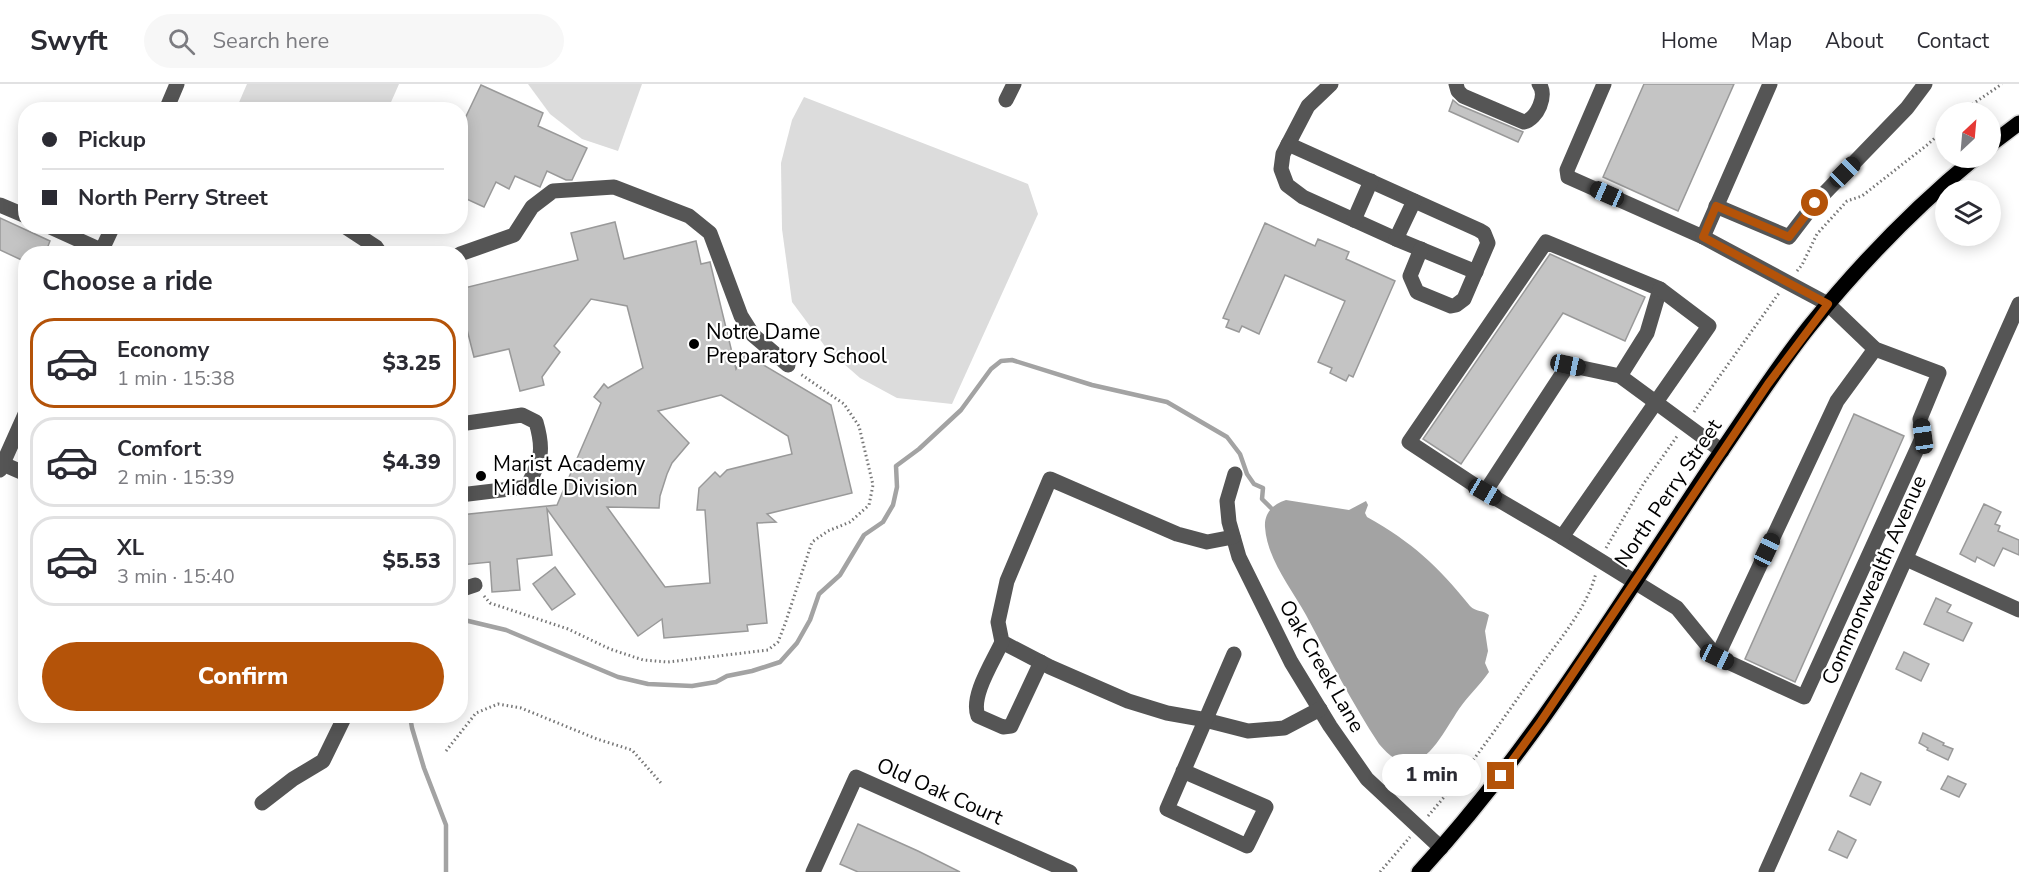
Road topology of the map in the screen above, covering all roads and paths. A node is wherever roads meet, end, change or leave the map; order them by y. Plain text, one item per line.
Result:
1 (177, 84) edge
2 (1014, 84) edge
3 (1331, 84) edge
4 (1456, 84) edge
5 (1539, 84) edge
6 (1604, 84) edge
7 (1770, 84) edge
8 (1925, 84) edge
9 (2002, 84) edge
10 (1006, 100) dead end
11 (169, 102) edge
12 (1976, 102) edge
13 (2019, 123) edge
14 (2001, 137) edge
15 (1935, 138) edge
16 (1288, 144) junction
17 (1964, 168) edge
18 (1371, 181) junction
19 (1414, 201) junction
20 (0, 205) edge
21 (1716, 206) junction
22 (18, 213) edge
23 (1354, 220) junction
24 (64, 234) edge
25 (356, 234) edge
26 (1703, 237) junction
27 (1396, 239) junction
28 (88, 246) edge
29 (374, 246) edge
30 (1421, 249) junction
31 (468, 251) edge
32 (1476, 272) junction
33 (1788, 283) junction
34 (1660, 289) junction
35 (1828, 304) junction
36 (2019, 304) edge
37 (1875, 349) junction
38 (788, 365) joint
39 (1620, 376) junction
40 (1655, 402) junction
41 (468, 423) edge
42 (1686, 424) junction
43 (18, 430) edge
44 (1722, 451) junction
45 (1, 467) edge
46 (18, 472) edge
47 (1235, 474) dead end
48 (1485, 492) junction
49 (468, 494) edge
50 (1233, 537) junction
51 (1562, 537) junction
52 (1906, 559) junction
53 (1601, 561) junction
54 (1634, 581) junction
55 (468, 587) edge
56 (2019, 610) edge
57 (1002, 642) junction
58 (1234, 654) dead end
59 (1717, 657) junction
60 (1041, 662) junction
61 (1320, 709) junction
62 (1204, 719) junction
63 (342, 723) edge
64 (446, 751) dead end
65 (1183, 771) junction
66 (661, 783) dead end
67 (262, 803) dead end
68 (1418, 827) junction
69 (1441, 848) junction
70 (813, 872) edge
71 (1070, 872) edge
72 (1380, 872) edge
73 (1419, 872) edge
74 (1766, 872) edge

1 - 11 street
2 - 10 street
3 - 16 street
4 - 5 street
6 - 26 street
7 - 21 street
8 - 21 street
9 - 12 path
13 - 14 main road
15 - 33 path
16 - 18 street
16 - 23 street
17 - 35 main road, North Perry Street
18 - 19 street
18 - 23 street
19 - 27 street
19 - 32 street
20 - 22 street
21 - 26 street
23 - 27 street
24 - 28 street
25 - 29 street
26 - 33 street
27 - 30 street
30 - 32 street
30 - 32 street
31 - 38 street
33 - 35 street
33 - 42 path
34 - 39 street
34 - 40 street
34 - 48 street
35 - 37 street
35 - 44 main road, North Perry Street
36 - 52 street, Commonwealth Avenue
37 - 59 street
37 - 59 street
38 - 55 path
39 - 40 street
39 - 48 street
40 - 42 street
40 - 51 street
41 - 49 street
42 - 44 street
42 - 53 path
43 - 45 street
44 - 54 main road, North Perry Street
45 - 46 street
47 - 50 street, Oak Creek Lane
48 - 51 street
50 - 57 street
50 - 61 street, Oak Creek Lane
51 - 53 street
52 - 56 street
52 - 74 street, Commonwealth Avenue
53 - 54 street
53 - 68 path
54 - 59 street
54 - 69 main road, North Perry Street
57 - 60 street
57 - 60 street
58 - 62 street
60 - 62 street
61 - 62 street
61 - 68 street, Oak Creek Lane
62 - 65 street
63 - 67 street
64 - 66 path
65 - 65 street
68 - 69 street, Oak Creek Lane
68 - 72 path
69 - 73 main road, North Perry Street
70 - 71 street, Old Oak Court

